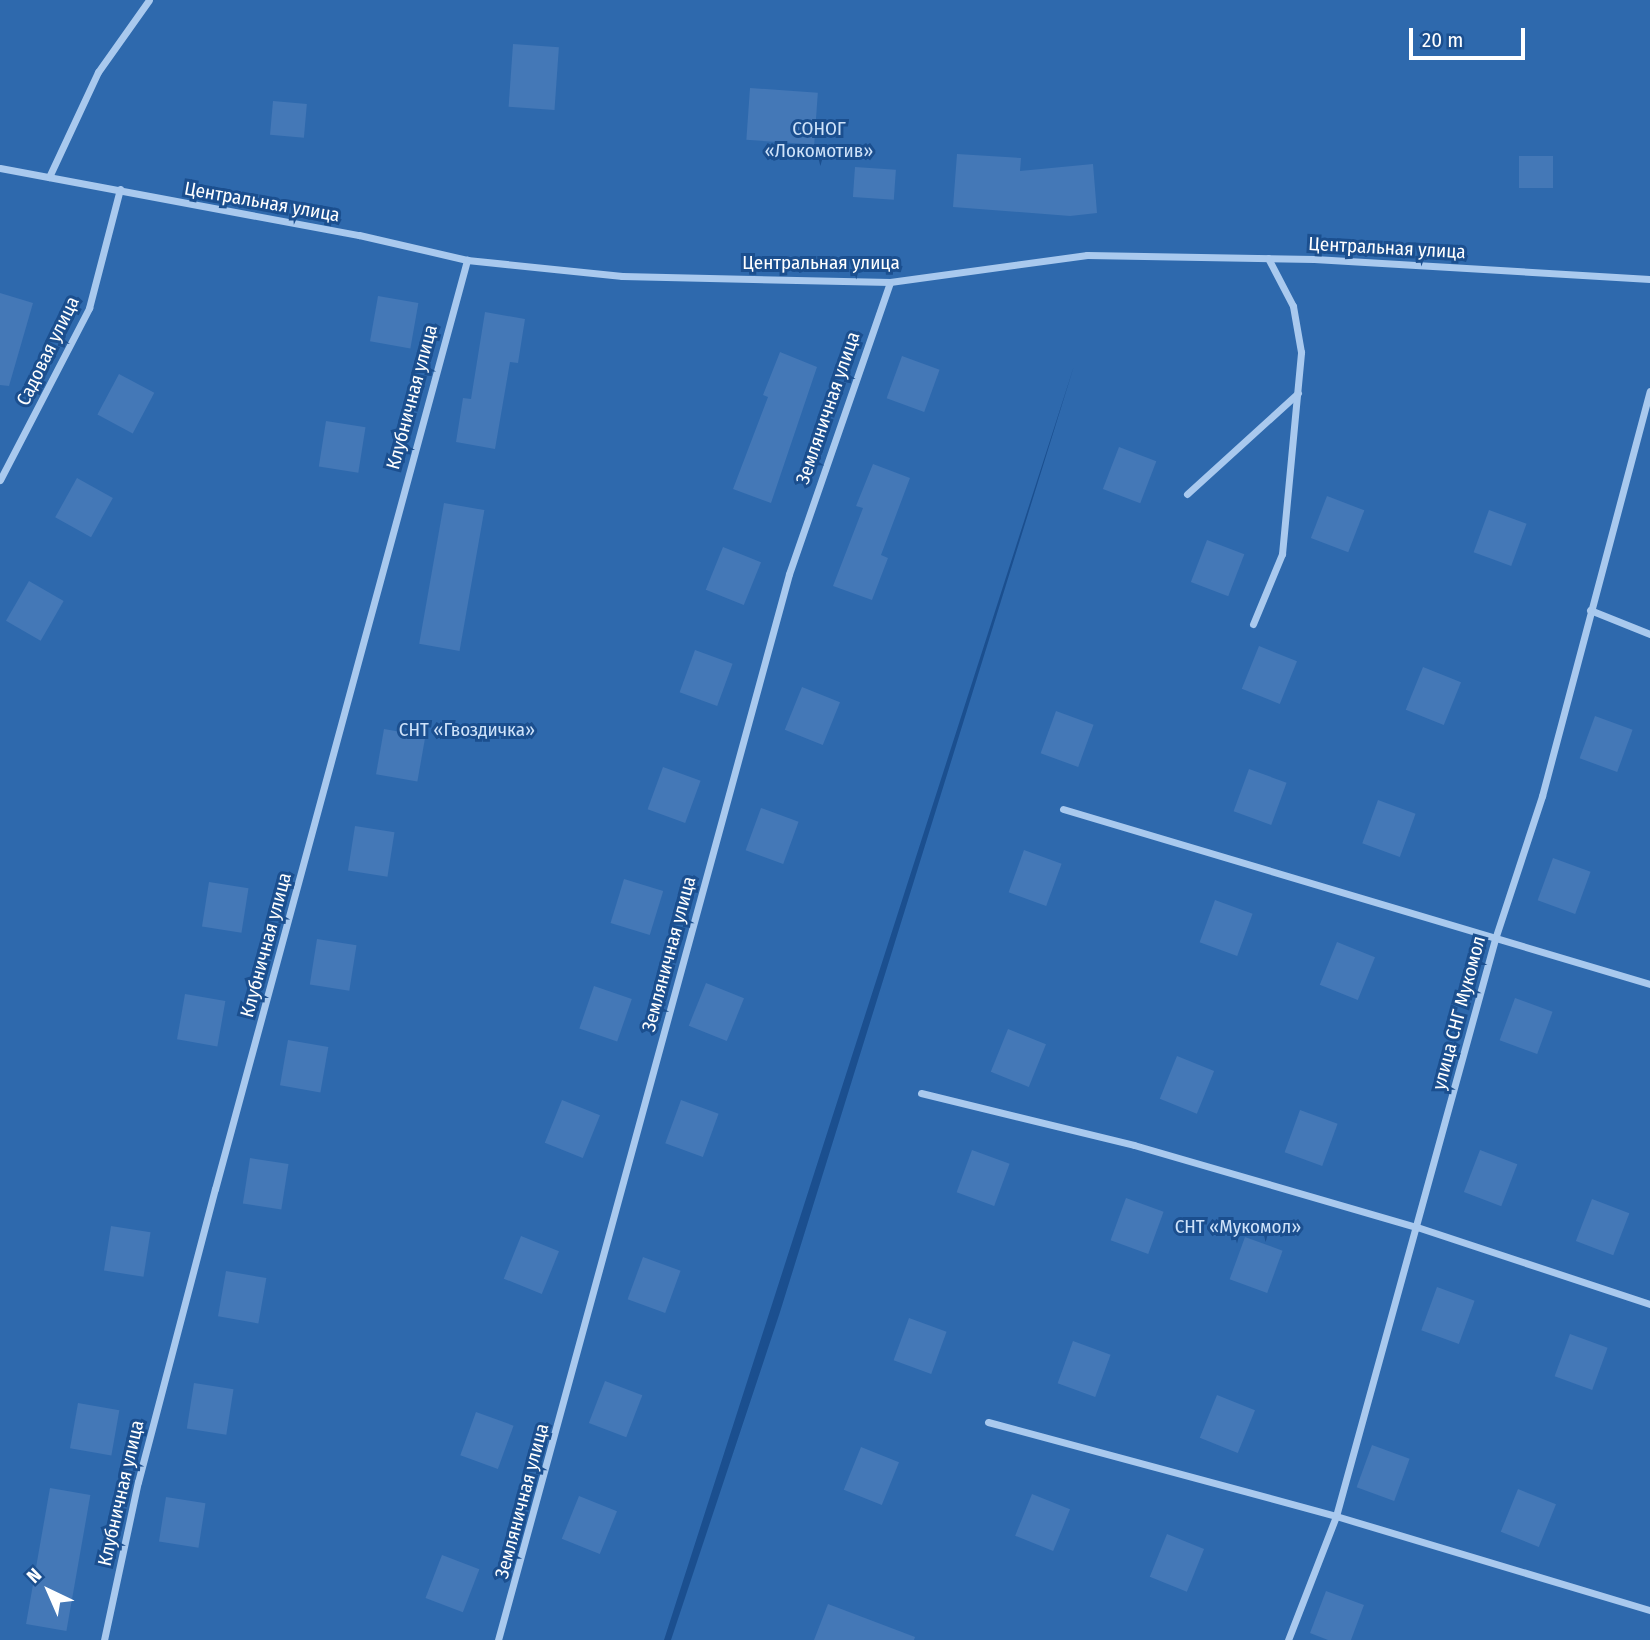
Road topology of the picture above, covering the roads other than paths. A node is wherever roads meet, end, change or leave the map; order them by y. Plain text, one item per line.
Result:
1 (149, 0) edge
2 (0, 168) edge
3 (49, 177) junction
4 (120, 189) junction
5 (1268, 258) junction
6 (467, 260) junction
7 (1650, 279) edge
8 (890, 282) junction
9 (1650, 391) edge
10 (1298, 393) junction
11 (0, 480) edge
12 (1187, 494) dead end
13 (1590, 610) junction
14 (1253, 624) dead end
15 (1650, 634) edge
16 (1063, 808) dead end
17 (1494, 939) junction
18 (1650, 984) edge
19 (921, 1093) dead end
20 (1417, 1227) junction
21 (1650, 1304) edge
22 (988, 1422) dead end
23 (1336, 1516) junction
24 (1650, 1610) edge
25 (104, 1640) edge
26 (498, 1640) edge
27 (1288, 1640) edge

1 - 3 street
2 - 3 street, Центральная улица
3 - 4 street, Центральная улица
4 - 6 street, Центральная улица
4 - 11 street, Садовая улица
5 - 7 street, Центральная улица
5 - 8 street, Центральная улица
5 - 10 street
6 - 8 street, Центральная улица
6 - 25 street, Клубничная улица
8 - 26 street, Земляничная улица
9 - 13 street, улица СНГ Мукомол
10 - 12 street
10 - 14 street
13 - 15 street
13 - 17 street, улица СНГ Мукомол
16 - 17 street
17 - 18 street
17 - 20 street, улица СНГ Мукомол
19 - 20 street
20 - 21 street
20 - 23 street, улица СНГ Мукомол
22 - 23 street
23 - 24 street
23 - 27 street, улица СНГ Мукомол

